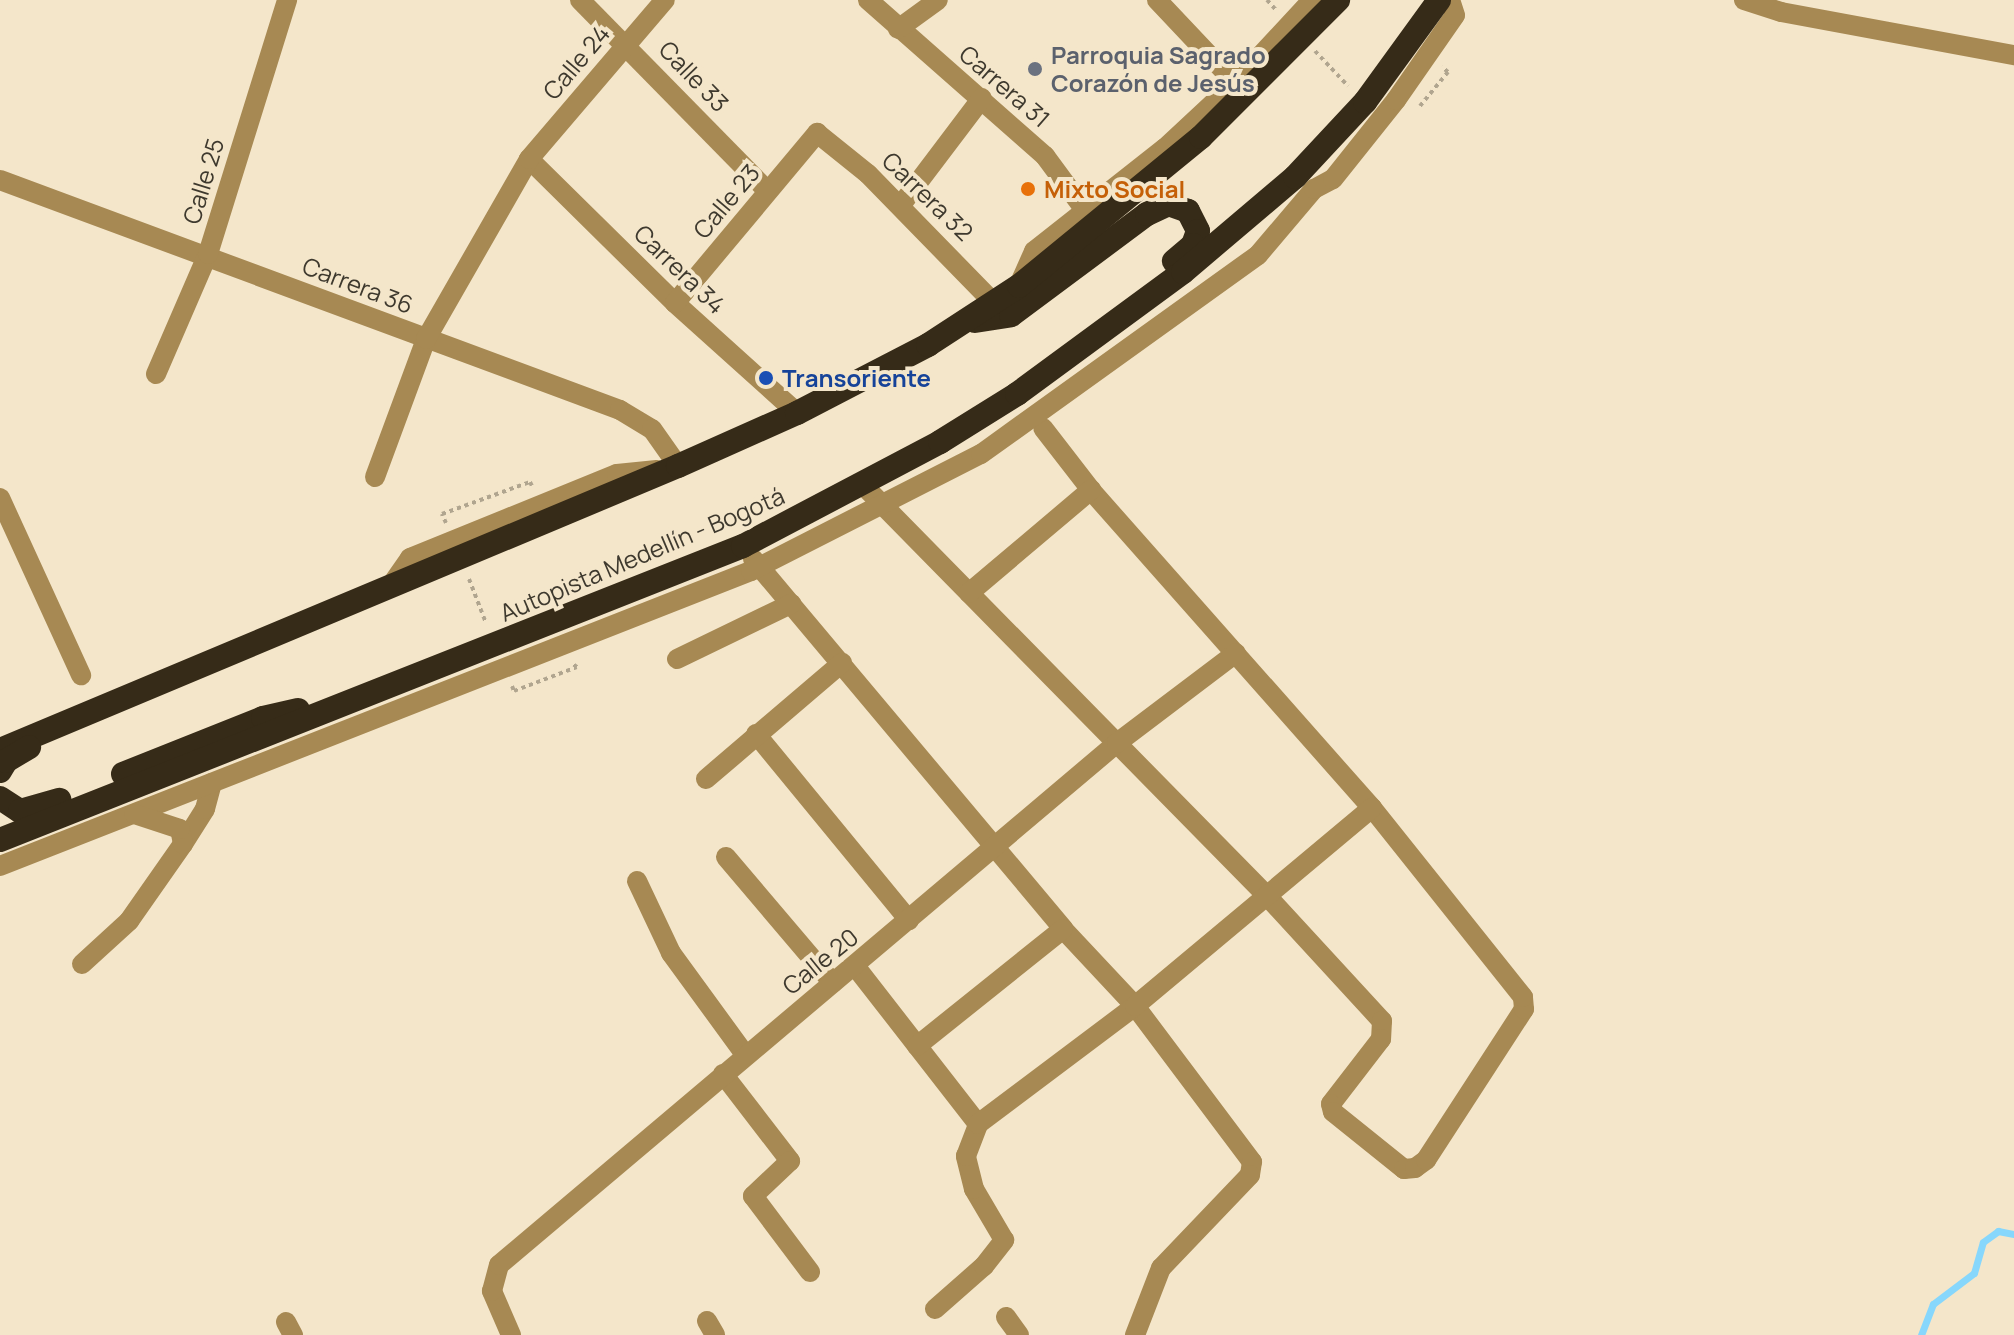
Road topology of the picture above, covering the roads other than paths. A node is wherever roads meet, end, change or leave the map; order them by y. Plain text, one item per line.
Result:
1 (287, 0) edge
2 (580, 0) edge
3 (665, 0) edge
4 (868, 0) edge
5 (938, 0) edge
6 (1157, 0) edge
7 (1312, 0) edge
8 (1338, 0) edge
9 (1439, 0) edge
10 (1450, 0) edge
11 (1744, 0) edge
12 (1820, 10) edge
13 (898, 29) junction
14 (625, 42) junction
15 (2014, 55) edge
16 (1241, 89) junction
17 (982, 98) junction
18 (817, 133) joint
19 (529, 159) junction
20 (0, 180) edge
21 (768, 191) junction
22 (901, 205) junction
23 (1090, 216) junction
24 (208, 254) junction
25 (675, 303) junction
26 (995, 304) junction
27 (964, 322) junction
28 (1107, 327) junction
29 (426, 339) junction
30 (1102, 370) junction
31 (156, 374) dead end
32 (797, 413) junction
33 (983, 414) junction
34 (1043, 428) junction
35 (940, 442) junction
36 (981, 454) junction
37 (674, 468) junction
38 (375, 477) dead end
39 (863, 485) junction
40 (1091, 490) junction
41 (0, 498) edge
42 (881, 507) junction
43 (743, 546) junction
44 (759, 567) junction
45 (969, 593) junction
46 (791, 604) junction
47 (1236, 653) junction
48 (677, 659) dead end
49 (842, 663) junction
50 (173, 674) junction
51 (81, 675) dead end
52 (341, 706) junction
53 (756, 734) junction
54 (1117, 743) junction
55 (0, 750) edge
56 (0, 771) edge
57 (706, 779) dead end
58 (212, 783) junction
59 (0, 798) edge
60 (1372, 808) junction
61 (134, 814) junction
62 (0, 840) edge
63 (183, 844) junction
64 (994, 846) junction
65 (726, 857) dead end
66 (0, 866) edge
67 (637, 881) dead end
68 (1267, 896) junction
69 (909, 920) junction
70 (1063, 929) junction
71 (82, 964) dead end
72 (855, 966) junction
73 (833, 983) junction
74 (1135, 1006) junction
75 (917, 1046) junction
76 (746, 1056) junction
77 (723, 1074) junction
78 (978, 1124) junction
79 (810, 1272) dead end
80 (935, 1309) dead end
81 (1006, 1317) dead end
82 (511, 1335) edge
83 (1019, 1335) edge
84 (1135, 1335) edge

1 - 24 street, Calle 25
2 - 14 street, Calle 33
3 - 14 street, Calle 24
4 - 13 street, Carrera 31
5 - 13 street
6 - 16 street
7 - 16 street
8 - 16 highway
9 - 28 highway, Autopista Medellín - Bogotá
10 - 30 street
11 - 12 street
12 - 15 street
13 - 17 street, Carrera 31
14 - 19 street, Calle 24
14 - 21 street, Calle 33
16 - 23 highway
17 - 22 street
17 - 23 street, Carrera 31
18 - 21 street, Calle 23
18 - 22 street, Carrera 32
19 - 25 street, Carrera 34
19 - 29 street, Calle 24
20 - 24 street, Carrera 36
21 - 25 street, Calle 23
22 - 26 street, Carrera 32
23 - 26 highway
24 - 29 street, Carrera 36
24 - 31 street, Calle 25
25 - 32 street, Carrera 34
26 - 27 highway
27 - 32 highway
27 - 33 highway
28 - 30 street
28 - 33 highway, Autopista Medellín - Bogotá
29 - 37 street, Carrera 36
29 - 38 street, Calle 24
30 - 34 street
30 - 36 street
32 - 37 highway
33 - 35 highway, Autopista Medellín - Bogotá
34 - 36 street
34 - 40 street
35 - 36 street
35 - 39 highway, Autopista Medellín - Bogotá
36 - 42 street
37 - 50 highway
39 - 42 street
39 - 43 highway, Autopista Medellín - Bogotá
40 - 45 street
40 - 47 street
41 - 51 street
42 - 44 street
42 - 45 street
43 - 44 street
43 - 52 highway, Autopista Medellín - Bogotá
44 - 46 street
44 - 58 street
45 - 54 street
46 - 48 street
46 - 49 street
47 - 54 street, Calle 20
47 - 60 street
49 - 53 street
49 - 64 street
50 - 55 highway
50 - 56 highway
52 - 59 highway
52 - 62 highway, Autopista Medellín - Bogotá
53 - 57 street
53 - 69 street
54 - 64 street, Calle 20
54 - 68 street
58 - 61 street
58 - 63 street
60 - 68 street
60 - 68 street
61 - 63 street
61 - 66 street
63 - 71 street
64 - 69 street, Calle 20
64 - 70 street
65 - 73 street
67 - 76 street
68 - 74 street
69 - 72 street, Calle 20
70 - 74 street
70 - 75 street
72 - 73 street, Calle 20
72 - 75 street
73 - 76 street, Calle 20
74 - 78 street
74 - 84 street
75 - 78 street
76 - 77 street, Calle 20
77 - 79 street
77 - 82 street, Calle 20
78 - 80 street
81 - 83 street

